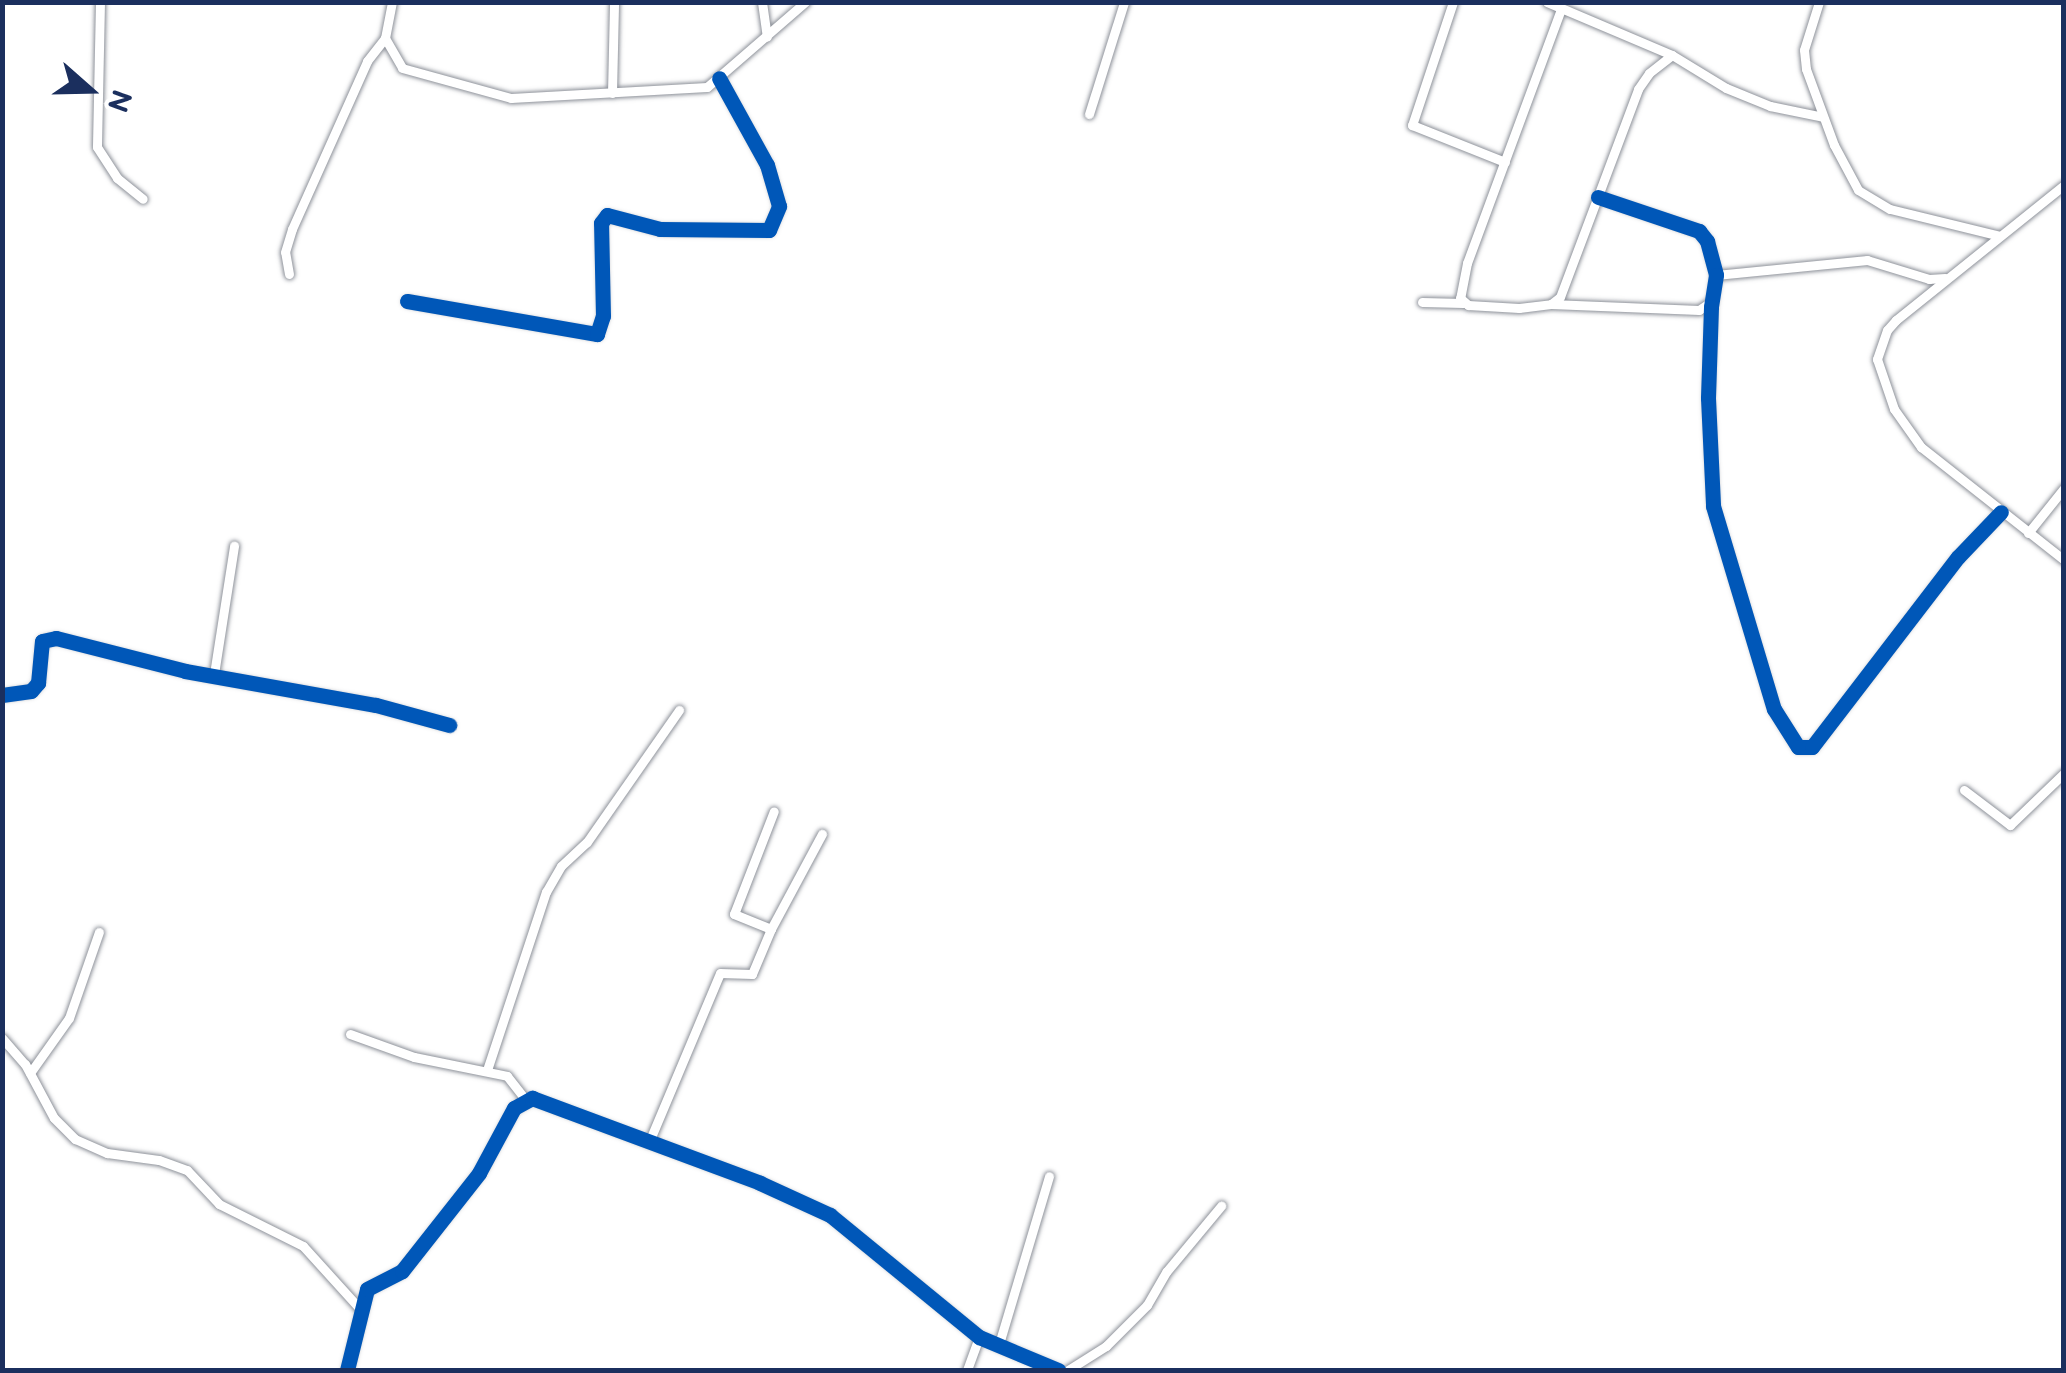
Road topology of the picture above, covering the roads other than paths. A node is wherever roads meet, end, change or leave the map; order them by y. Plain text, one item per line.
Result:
1 (100, 2) edge
2 (392, 2) edge
3 (614, 2) edge
4 (762, 2) edge
5 (805, 2) edge
6 (1124, 2) edge
7 (1548, 2) edge
8 (1819, 2) edge
9 (1452, 3) edge
10 (1561, 8) junction
11 (766, 37) junction
12 (384, 38) junction
13 (1672, 56) junction
14 (719, 78) junction
15 (612, 93) junction
16 (1089, 114) dead end
17 (1823, 117) junction
18 (1505, 162) junction
19 (2064, 184) edge
20 (1598, 197) junction
21 (143, 199) dead end
22 (2000, 236) junction
23 (289, 274) dead end
24 (1716, 275) junction
25 (1947, 278) junction
26 (406, 300) dead end
27 (1712, 300) junction
28 (1422, 302) dead end
29 (1463, 303) junction
30 (1551, 304) junction
31 (2064, 488) edge
32 (2002, 512) junction
33 (2028, 533) junction
34 (234, 546) dead end
35 (2064, 560) edge
36 (214, 674) junction
37 (2, 695) edge
38 (679, 710) dead end
39 (449, 725) dead end
40 (2064, 773) edge
41 (1964, 790) dead end
42 (774, 811) dead end
43 (822, 834) dead end
44 (771, 929) junction
45 (99, 932) dead end
46 (350, 1034) dead end
47 (2, 1038) edge
48 (487, 1070) junction
49 (30, 1073) junction
50 (525, 1099) junction
51 (649, 1142) junction
52 (1050, 1176) dead end
53 (1221, 1206) dead end
54 (360, 1310) junction
55 (979, 1337) junction
56 (999, 1344) junction
57 (348, 1370) edge
58 (967, 1370) edge
59 (1058, 1370) edge
60 (1068, 1370) edge

1 - 21 street
2 - 12 street
3 - 15 street
4 - 11 street
5 - 11 street
6 - 16 street
7 - 10 street
8 - 17 street
9 - 18 street
10 - 13 street
10 - 18 street
11 - 14 street
12 - 15 street
12 - 23 street
13 - 17 street
13 - 20 street
14 - 15 street
14 - 26 street
17 - 22 street
18 - 29 street
19 - 22 street
20 - 24 street
20 - 30 street
22 - 25 street
24 - 25 street
24 - 27 street
25 - 32 street
27 - 30 street
27 - 32 street
28 - 29 street
29 - 30 street
31 - 33 street
32 - 33 street
33 - 35 street
34 - 36 street
36 - 37 street
36 - 39 street
38 - 48 street
40 - 41 street
42 - 44 street
43 - 44 street
44 - 51 street
45 - 49 street
46 - 48 street
47 - 49 street
48 - 50 street
49 - 54 street
50 - 51 street
50 - 54 street
51 - 55 street
52 - 56 street
53 - 60 street
54 - 57 street
55 - 56 street
55 - 58 street
56 - 59 street

